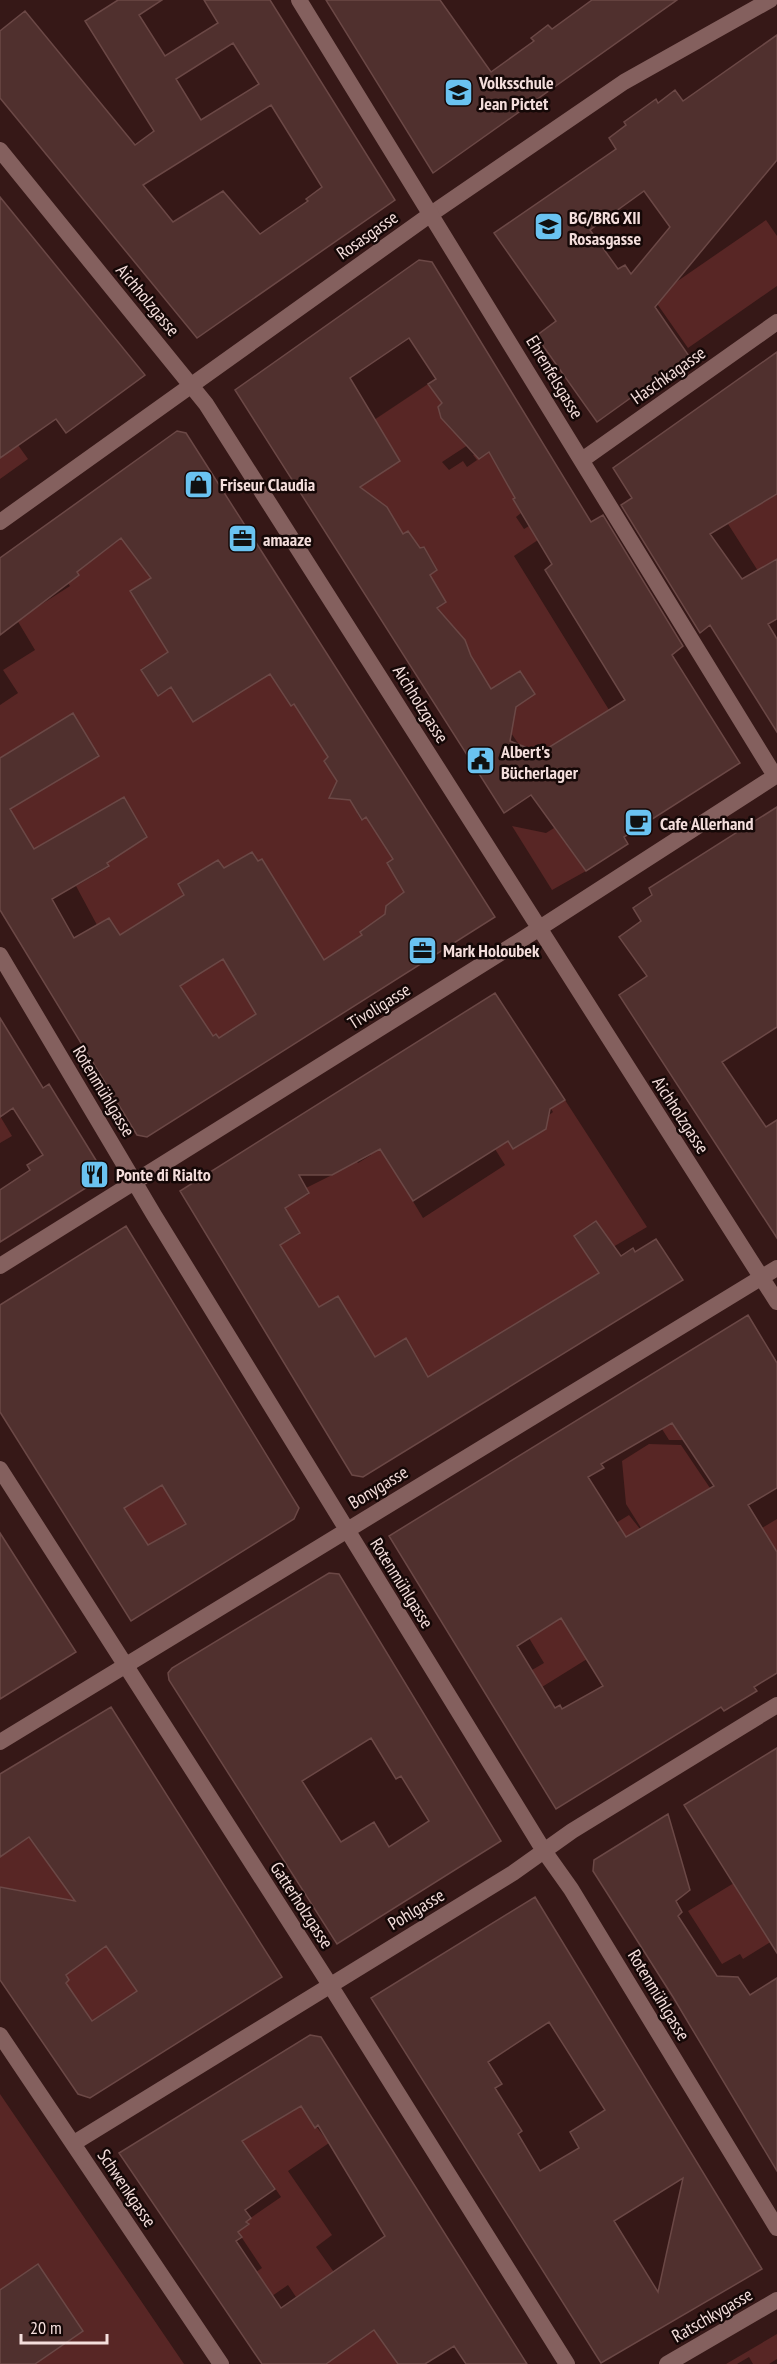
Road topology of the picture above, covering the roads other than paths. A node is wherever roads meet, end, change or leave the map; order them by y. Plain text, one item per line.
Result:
1 (300, 0) edge
2 (770, 0) edge
3 (0, 150) edge
4 (431, 214) junction
5 (777, 322) edge
6 (192, 384) junction
7 (582, 460) junction
8 (0, 522) edge
9 (776, 775) edge
10 (539, 928) junction
11 (0, 954) edge
12 (135, 1181) junction
13 (0, 1266) edge
14 (777, 1268) edge
15 (762, 1277) junction
16 (777, 1302) edge
17 (0, 1469) edge
18 (346, 1530) junction
19 (125, 1664) junction
20 (777, 1705) edge
21 (0, 1742) edge
22 (543, 1851) junction
23 (330, 1985) junction
24 (0, 2035) edge
25 (74, 2143) junction
26 (777, 2228) edge
27 (777, 2300) edge
28 (221, 2364) edge
29 (567, 2364) edge
30 (667, 2364) edge

1 - 4 street, Ehrenfelsgasse
2 - 4 street, Rosasgasse
3 - 6 street, Aichholzgasse
4 - 6 street, Rosasgasse
4 - 7 street, Ehrenfelsgasse
5 - 7 street, Haschkagasse
6 - 8 street, Rosasgasse
6 - 10 street, Aichholzgasse
7 - 9 street, Ehrenfelsgasse
9 - 10 street, Tivoligasse
10 - 12 street, Tivoligasse
10 - 15 street, Aichholzgasse
11 - 12 street, Rotenmühlgasse
12 - 13 street, Tivoligasse
12 - 18 street, Rotenmühlgasse
14 - 15 street, Bonygasse
15 - 16 street, Aichholzgasse
15 - 18 street, Bonygasse
17 - 19 street, Gatterholzgasse
18 - 19 street, Bonygasse
18 - 22 street, Rotenmühlgasse
19 - 21 street, Bonygasse
19 - 23 street, Gatterholzgasse
20 - 22 street, Pohlgasse
22 - 23 street, Pohlgasse
22 - 26 street, Rotenmühlgasse
23 - 25 street, Pohlgasse
23 - 29 street, Gatterholzgasse
24 - 25 street, Schwenkgasse
25 - 28 street, Schwenkgasse
27 - 30 street, Ratschkygasse

